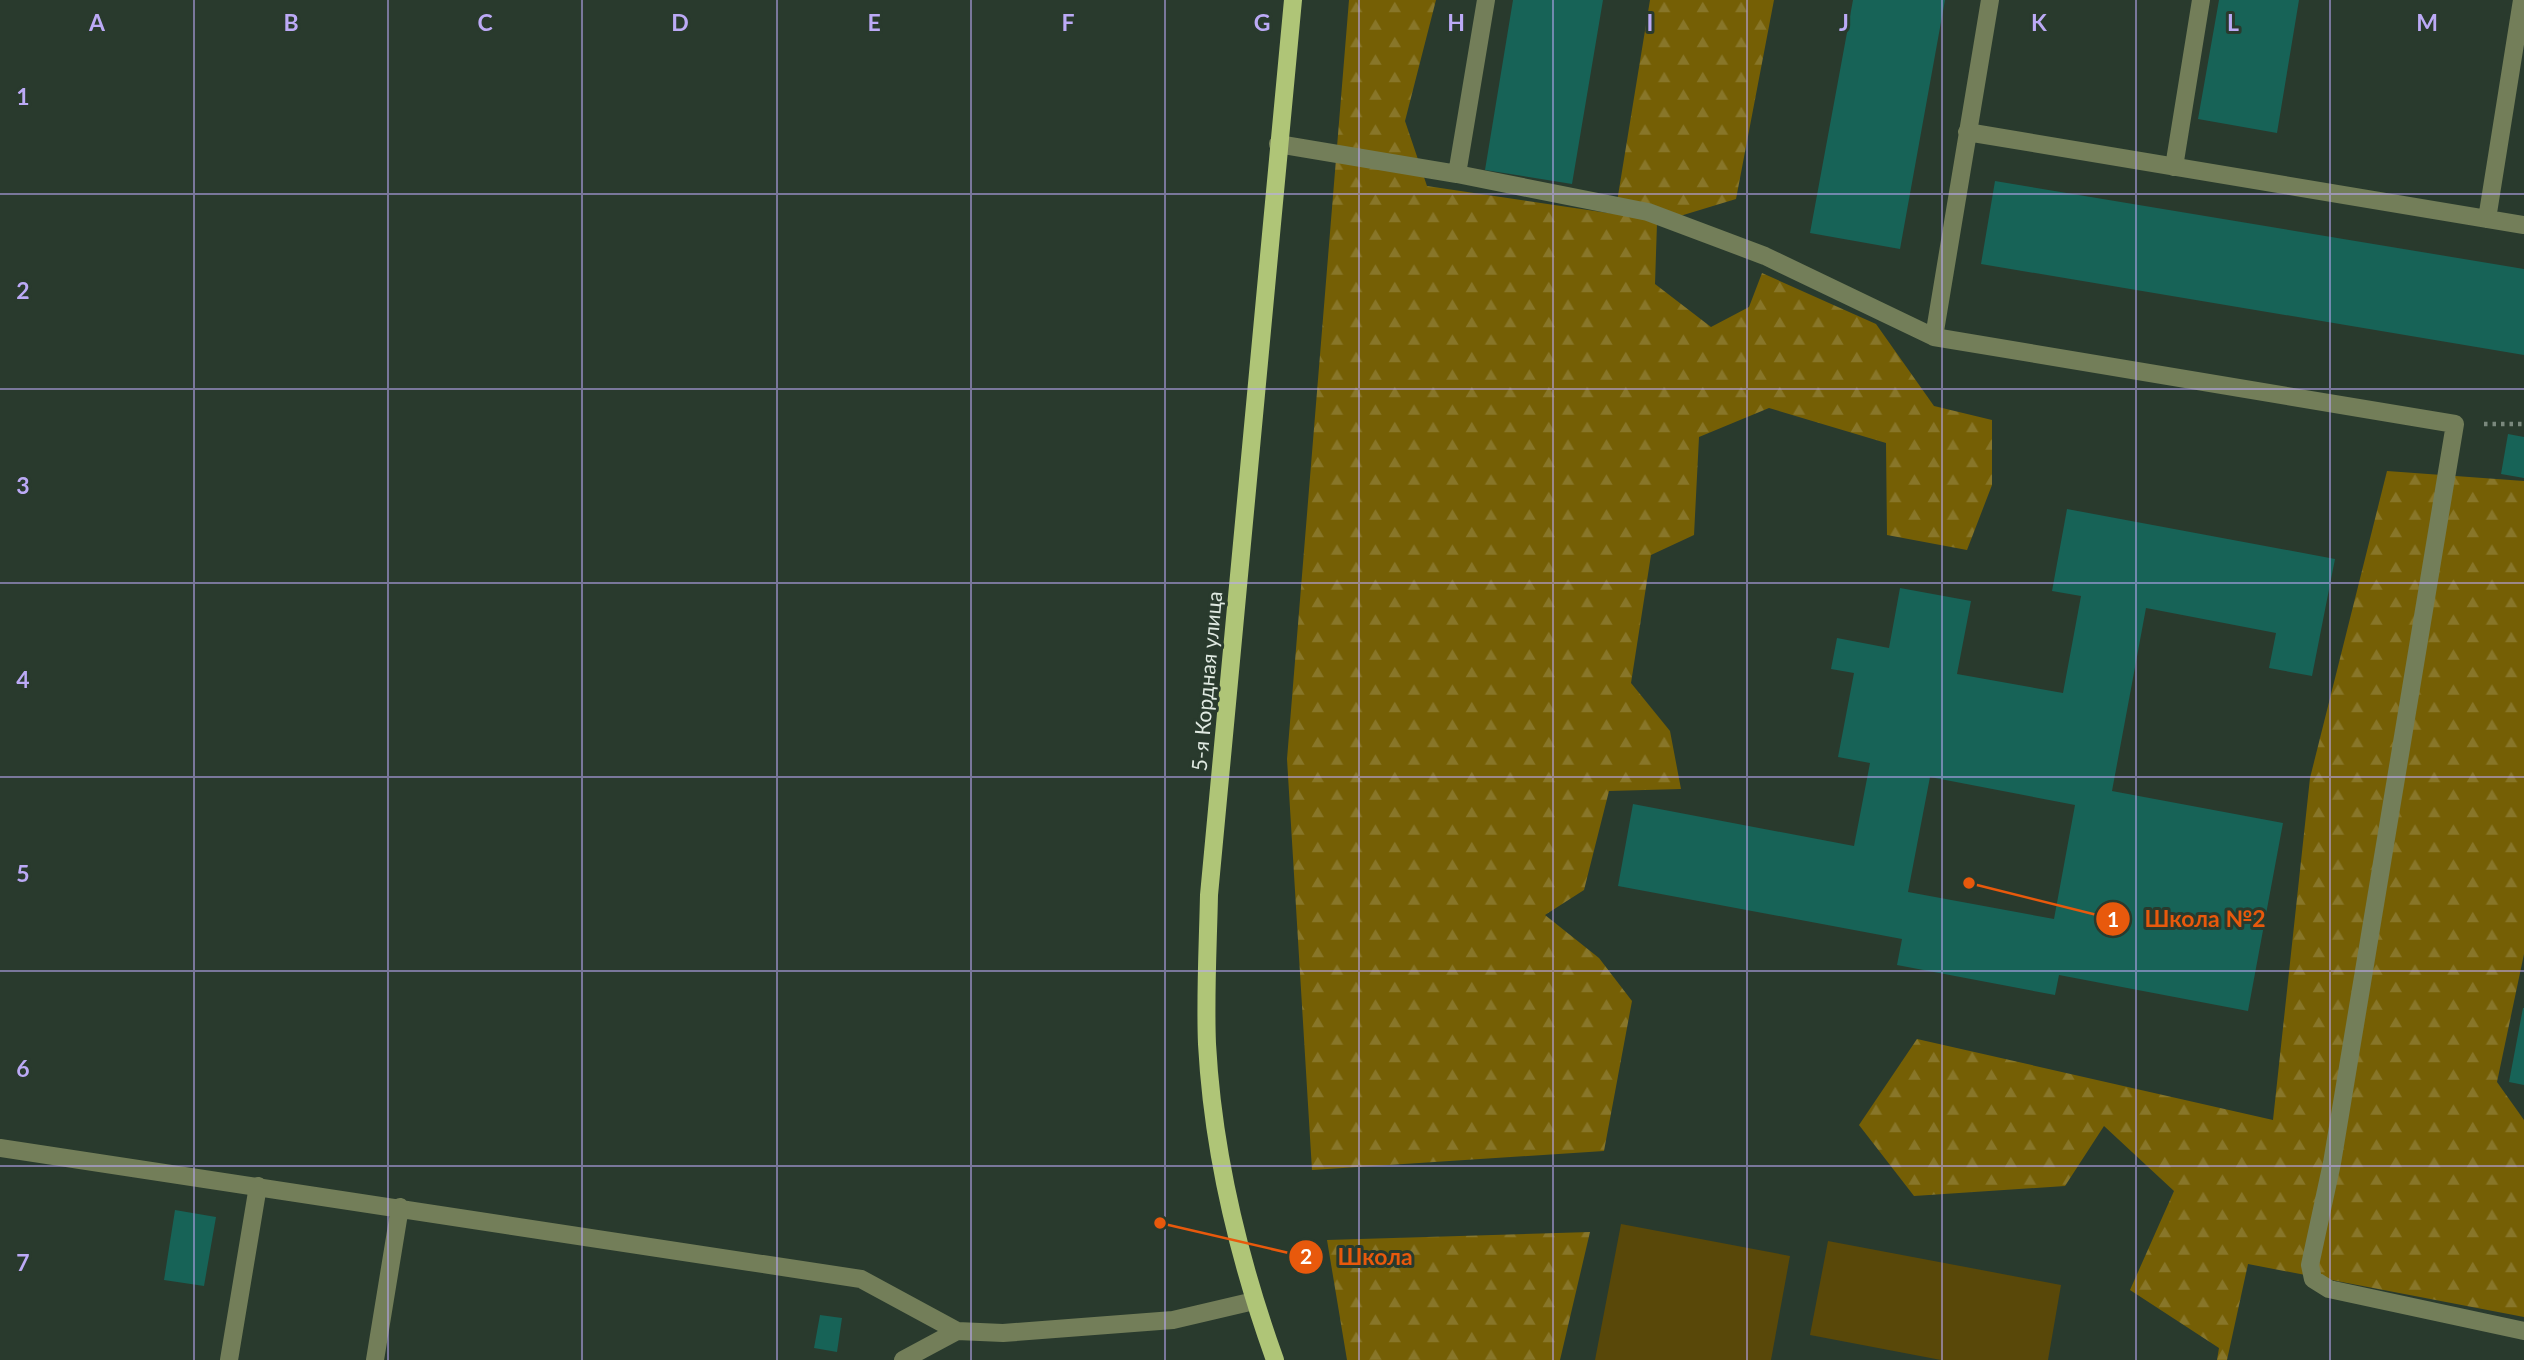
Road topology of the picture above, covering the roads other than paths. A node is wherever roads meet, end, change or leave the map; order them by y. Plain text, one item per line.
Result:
1 (1293, 0) edge
2 (1486, 0) edge
3 (1990, 0) edge
4 (2201, 0) edge
5 (2522, 0) edge
6 (1968, 132) junction
7 (1279, 145) junction
8 (2174, 167) junction
9 (1457, 174) junction
10 (2487, 219) junction
11 (2524, 225) edge
12 (1934, 337) junction
13 (0, 1148) edge
14 (258, 1186) junction
15 (400, 1207) junction
16 (1254, 1301) junction
17 (957, 1331) junction
18 (2524, 1331) edge
19 (229, 1360) edge
20 (375, 1360) edge
21 (903, 1360) edge
22 (1275, 1360) edge

1 - 7 main road, 5-я Кордная улица
2 - 9 lane
3 - 6 lane
4 - 8 lane
5 - 10 lane
6 - 8 lane
6 - 12 lane
7 - 9 lane
7 - 16 main road, 5-я Кордная улица
8 - 10 lane
9 - 12 lane
10 - 11 lane
12 - 18 lane
13 - 14 lane
14 - 15 lane
14 - 19 lane
15 - 17 lane
15 - 20 lane
16 - 17 lane
16 - 22 main road, 5-я Кордная улица
17 - 21 lane

